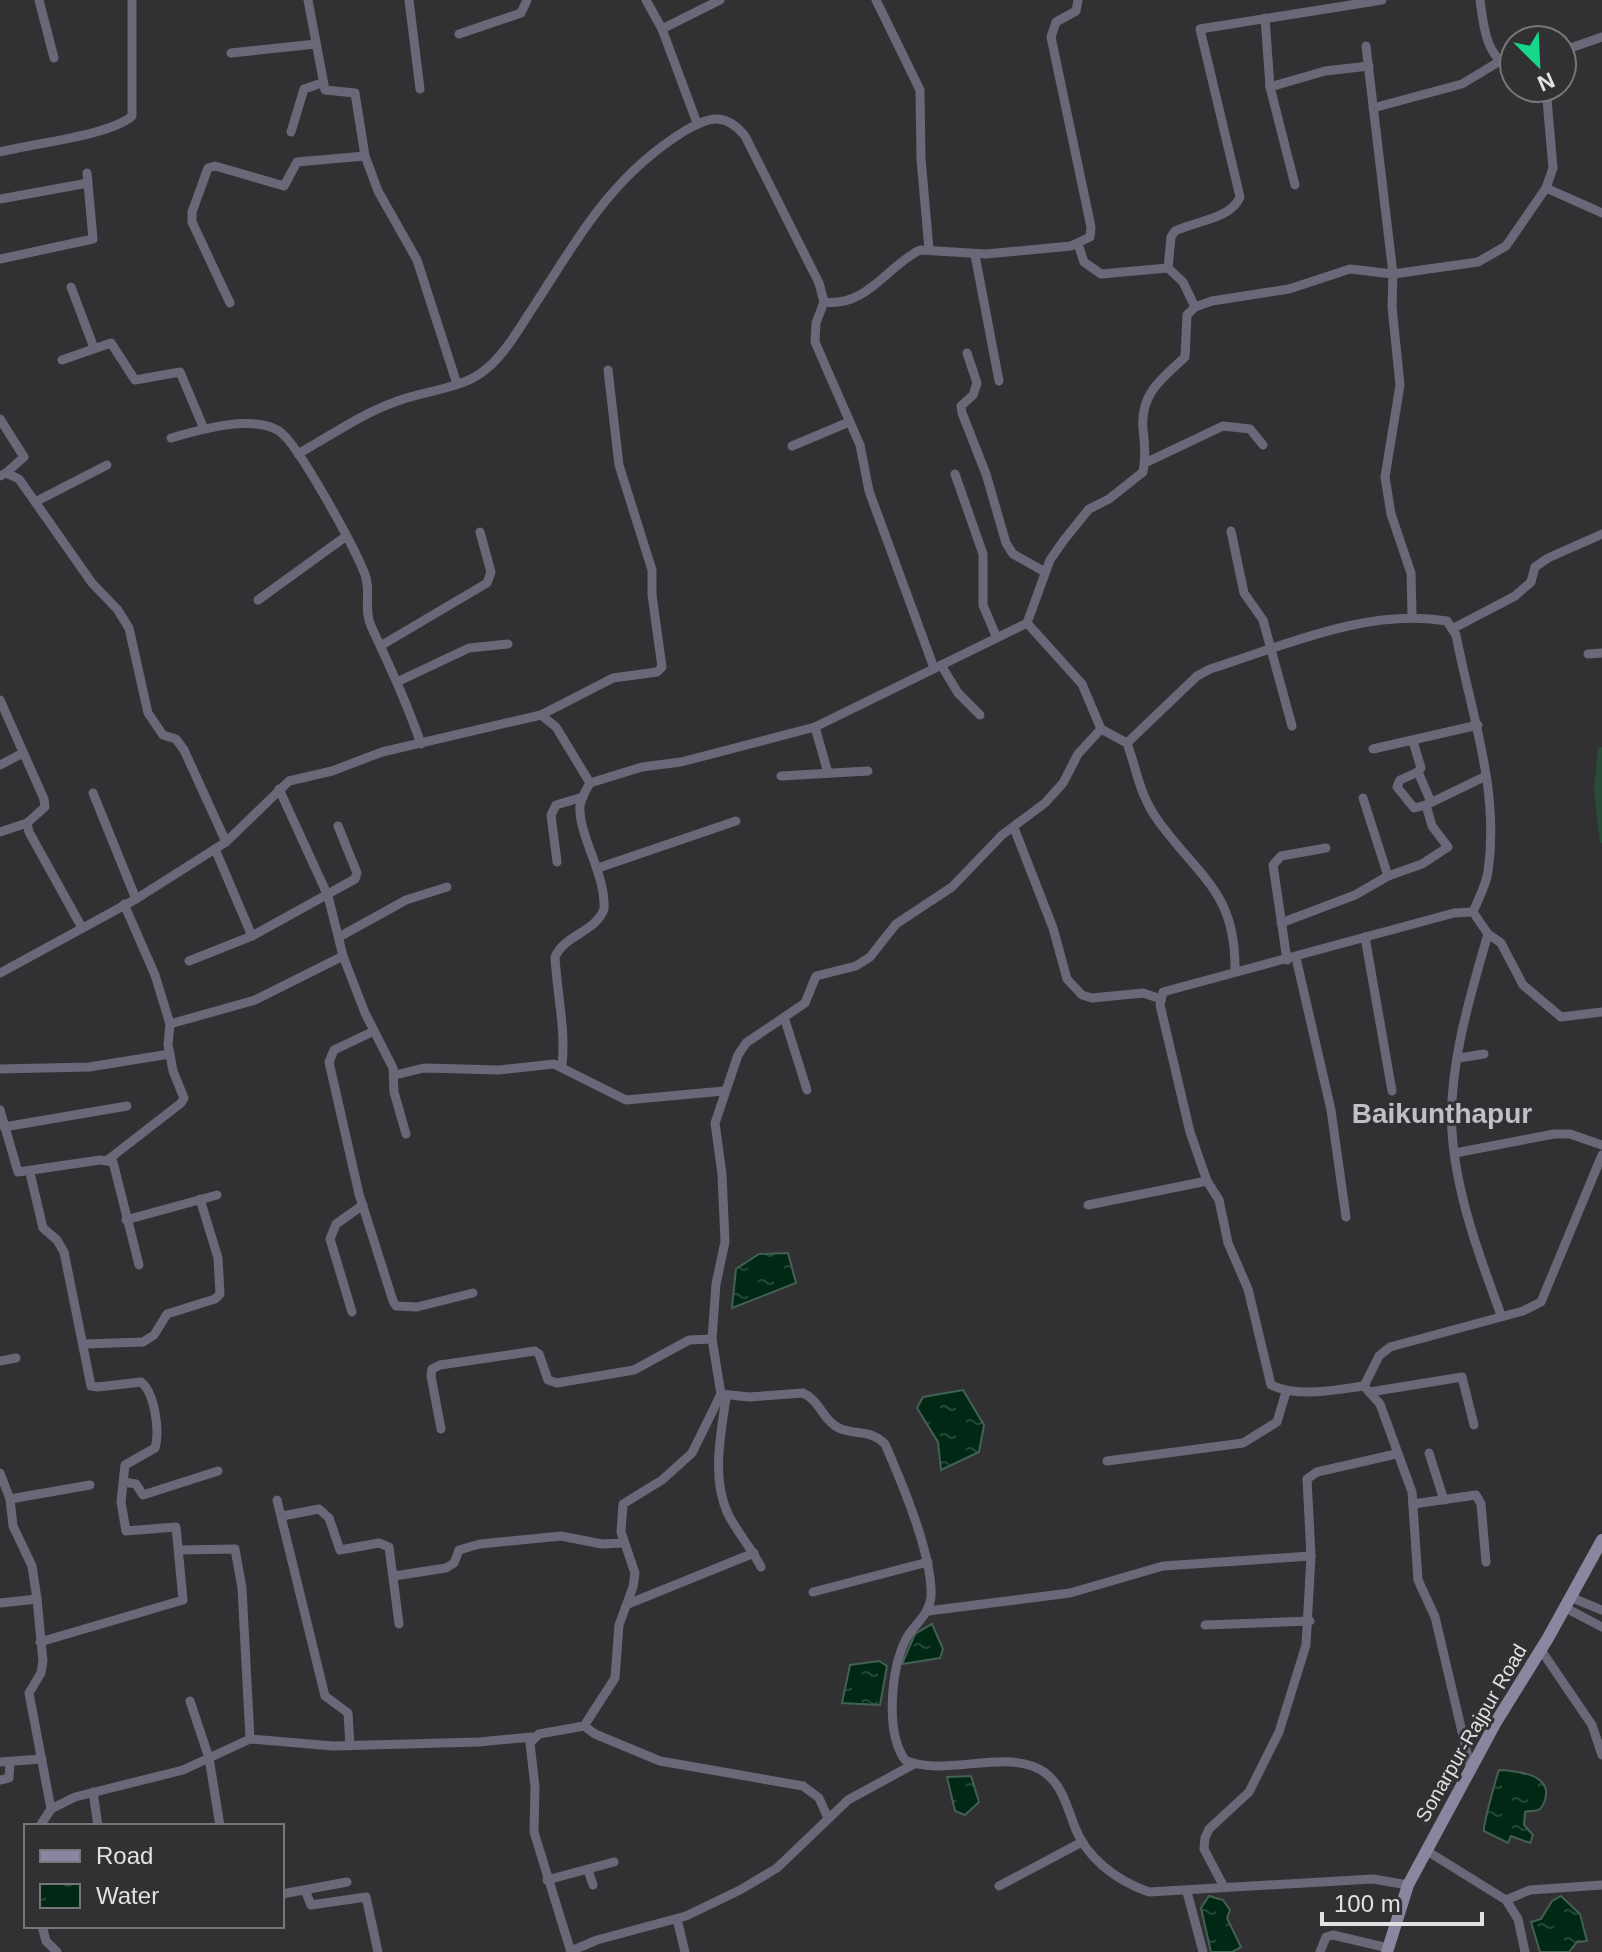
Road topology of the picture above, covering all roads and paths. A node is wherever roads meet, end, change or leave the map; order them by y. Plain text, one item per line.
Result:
1 (39, 0) edge
2 (132, 0) edge
3 (308, 0) edge
4 (409, 0) edge
5 (527, 0) edge
6 (646, 0) edge
7 (720, 0) edge
8 (876, 0) edge
9 (1078, 0) edge
10 (1382, 0) edge
11 (1480, 0) edge
12 (1265, 18) junction
13 (662, 29) junction
14 (459, 34) dead end
15 (1602, 37) edge
16 (316, 44) junction
17 (1578, 45) edge
18 (1366, 46) dead end
19 (231, 53) dead end
20 (1498, 57) edge
21 (54, 58) dead end
22 (1498, 62) edge
23 (1369, 66) junction
24 (322, 83) junction
25 (1270, 87) junction
26 (420, 89) dead end
27 (1547, 104) edge
28 (1373, 108) junction
29 (697, 123) junction
30 (291, 132) dead end
31 (0, 152) edge
32 (365, 156) junction
33 (1295, 185) dead end
34 (1546, 188) junction
35 (0, 199) edge
36 (1602, 213) edge
37 (1078, 244) junction
38 (929, 249) junction
39 (975, 255) junction
40 (0, 259) edge
41 (1168, 268) junction
42 (1393, 274) junction
43 (71, 287) dead end
44 (824, 302) junction
45 (230, 303) dead end
46 (1195, 307) junction
47 (94, 348) junction
48 (967, 353) dead end
49 (62, 360) dead end
50 (608, 370) dead end
51 (999, 381) dead end
52 (457, 384) junction
53 (0, 419) edge
54 (849, 422) junction
55 (204, 429) junction
56 (171, 438) dead end
57 (1263, 445) dead end
58 (792, 446) dead end
59 (298, 454) junction
60 (1145, 463) junction
61 (107, 465) dead end
62 (3, 474) edge
63 (955, 474) dead end
64 (37, 501) junction
65 (1231, 531) dead end
66 (480, 532) dead end
67 (1602, 534) edge
68 (345, 537) junction
69 (1045, 572) junction
70 (258, 600) dead end
71 (1412, 615) junction
72 (1027, 623) junction
73 (1452, 629) junction
74 (996, 636) junction
75 (508, 644) dead end
76 (382, 645) junction
77 (1271, 650) junction
78 (1602, 653) edge
79 (1588, 654) dead end
80 (937, 666) junction
81 (399, 681) junction
82 (0, 700) edge
83 (541, 715) junction
84 (980, 715) dead end
85 (10, 723) junction
86 (1478, 725) junction
87 (1292, 726) dead end
88 (815, 727) junction
89 (0, 729) edge
90 (1101, 729) junction
91 (1413, 741) junction
92 (1127, 743) junction
93 (421, 744) junction
94 (1373, 749) dead end
95 (23, 753) junction
96 (0, 765) edge
97 (868, 771) dead end
98 (1418, 772) junction
99 (828, 773) junction
100 (781, 776) dead end
101 (1486, 776) junction
102 (590, 783) junction
103 (279, 789) junction
104 (93, 793) dead end
105 (583, 797) junction
106 (1363, 798) dead end
107 (1428, 804) junction
108 (736, 821) dead end
109 (27, 823) junction
110 (338, 826) dead end
111 (1014, 828) junction
112 (0, 832) edge
113 (226, 842) junction
114 (1326, 848) dead end
115 (215, 849) junction
116 (557, 862) dead end
117 (598, 868) junction
118 (1388, 876) junction
119 (447, 887) dead end
120 (328, 896) junction
121 (136, 899) junction
122 (124, 904) junction
123 (1473, 912) junction
124 (1281, 923) junction
125 (81, 926) junction
126 (1488, 934) junction
127 (252, 936) junction
128 (339, 937) junction
129 (1365, 937) junction
130 (343, 956) junction
131 (1292, 959) junction
132 (189, 961) dead end
133 (1235, 971) junction
134 (0, 973) edge
135 (1161, 999) junction
136 (1602, 1012) edge
137 (785, 1020) junction
138 (170, 1024) junction
139 (374, 1031) junction
140 (170, 1054) junction
141 (1484, 1054) dead end
142 (1459, 1058) junction
143 (562, 1066) junction
144 (0, 1069) edge
145 (395, 1075) junction
146 (807, 1090) dead end
147 (724, 1091) junction
148 (1392, 1091) dead end
149 (127, 1106) dead end
150 (0, 1110) edge
151 (4, 1127) junction
152 (406, 1134) dead end
153 (1602, 1145) edge
154 (1455, 1153) junction
155 (1602, 1155) edge
156 (109, 1159) junction
157 (30, 1173) junction
158 (1207, 1181) junction
159 (217, 1195) dead end
160 (200, 1199) junction
161 (363, 1205) junction
162 (1088, 1205) dead end
163 (1346, 1217) dead end
164 (126, 1220) junction
165 (139, 1265) dead end
166 (473, 1293) dead end
167 (352, 1312) dead end
168 (1501, 1315) junction
169 (712, 1339) junction
170 (85, 1344) junction
171 (16, 1358) dead end
172 (0, 1361) edge
173 (1367, 1389) junction
174 (1286, 1392) junction
175 (724, 1396) junction
176 (1474, 1425) dead end
177 (441, 1429) dead end
178 (1429, 1453) dead end
179 (1396, 1454) junction
180 (1107, 1461) dead end
181 (218, 1471) dead end
182 (0, 1473) edge
183 (124, 1482) junction
184 (90, 1485) dead end
185 (10, 1499) junction
186 (277, 1500) dead end
187 (1444, 1500) junction
188 (1413, 1504) junction
189 (282, 1516) junction
190 (13, 1526) junction
191 (0, 1527) edge
192 (1602, 1540) edge
193 (624, 1543) junction
194 (179, 1550) junction
195 (754, 1553) junction
196 (1311, 1556) junction
197 (928, 1562) junction
198 (1486, 1562) dead end
199 (761, 1567) dead end
200 (394, 1576) junction
201 (813, 1592) dead end
202 (37, 1599) junction
203 (1567, 1602) junction
204 (0, 1603) edge
205 (628, 1604) junction
206 (1602, 1610) edge
207 (928, 1611) junction
208 (1310, 1621) junction
209 (399, 1624) dead end
210 (1205, 1625) dead end
211 (1602, 1627) edge
212 (40, 1642) junction
213 (1541, 1650) junction
214 (190, 1701) dead end
215 (584, 1726) junction
216 (532, 1737) junction
217 (250, 1739) junction
218 (350, 1746) junction
219 (1602, 1755) edge
220 (209, 1758) junction
221 (42, 1759) junction
222 (5, 1762) edge
223 (914, 1764) junction
224 (1471, 1771) junction
225 (0, 1780) edge
226 (93, 1792) junction
227 (51, 1809) junction
228 (827, 1816) junction
229 (41, 1824) edge
230 (98, 1824) edge
231 (220, 1824) edge
232 (1082, 1842) junction
233 (1427, 1851) junction
234 (614, 1862) dead end
235 (588, 1870) junction
236 (547, 1880) junction
237 (347, 1882) dead end
238 (593, 1885) dead end
239 (1408, 1885) junction
240 (1602, 1885) edge
241 (999, 1886) dead end
242 (1224, 1887) junction
243 (305, 1890) junction
244 (1187, 1892) junction
245 (284, 1894) edge
246 (1506, 1900) junction
247 (677, 1919) junction
248 (43, 1928) edge
249 (1387, 1950) edge
250 (57, 1952) edge
251 (378, 1952) edge
252 (571, 1952) edge
253 (685, 1952) edge
254 (1203, 1952) edge
255 (1320, 1952) edge
256 (1525, 1952) edge

1 - 21 street
2 - 31 street
3 - 16 street
4 - 26 street
5 - 14 street
6 - 13 street
7 - 13 street
8 - 38 street
9 - 37 street
10 - 12 street
11 - 20 street
12 - 25 street
12 - 41 street
13 - 29 street
15 - 17 street
16 - 19 street
16 - 24 street
18 - 23 street
22 - 28 street
23 - 25 street
23 - 28 street
24 - 30 street
24 - 32 street
25 - 33 street
27 - 34 street
28 - 42 street
29 - 44 street
29 - 52 street
32 - 45 street
32 - 52 street
34 - 36 street
34 - 42 street
35 - 40 street
37 - 39 street
37 - 41 street
38 - 39 street
38 - 44 street
39 - 51 street
41 - 46 street
42 - 46 street
42 - 71 street
43 - 47 street
44 - 54 street
46 - 60 street
47 - 49 street
47 - 55 street
48 - 69 street
50 - 83 street
52 - 59 street
53 - 62 street
54 - 58 street
54 - 80 street
55 - 56 street
55 - 59 street
57 - 60 street
59 - 68 street
60 - 69 street
61 - 64 street
62 - 64 street
63 - 74 street
64 - 113 street
65 - 77 street
66 - 76 street
67 - 73 street
68 - 70 street
68 - 76 street
69 - 72 street
71 - 73 street
71 - 77 street
72 - 74 street
72 - 90 street
73 - 86 street
74 - 80 street
75 - 81 street
76 - 81 street
77 - 87 street
77 - 92 street
78 - 79 street
80 - 84 street
80 - 88 street
81 - 93 street
82 - 85 street
83 - 93 street
83 - 102 street
85 - 89 street
85 - 95 street
86 - 91 street
86 - 101 street
88 - 99 street
88 - 102 street
90 - 92 street
90 - 111 street
91 - 94 street
91 - 98 street
92 - 133 street
93 - 103 street
95 - 96 street
95 - 109 street
97 - 99 street
98 - 107 street
98 - 107 street
99 - 100 street
101 - 107 street
101 - 123 street
102 - 105 street
103 - 113 street
103 - 120 street
104 - 121 street
105 - 116 street
105 - 117 street
106 - 118 street
107 - 118 street
108 - 117 street
109 - 112 street
109 - 125 street
110 - 120 street
111 - 135 street
111 - 137 street
113 - 115 street
114 - 124 street
115 - 121 street
115 - 127 street
117 - 143 street
118 - 124 street
119 - 128 street
120 - 127 street
120 - 128 street
121 - 122 street
122 - 125 street
122 - 138 street
123 - 126 street
123 - 129 street
124 - 131 street
125 - 134 street
126 - 136 street
126 - 142 street
127 - 132 street
128 - 130 street
129 - 131 street
129 - 148 street
130 - 138 street
130 - 139 street
131 - 133 street
131 - 163 street
133 - 135 street
135 - 158 street
137 - 146 street
137 - 147 street
138 - 140 street
139 - 145 street
139 - 161 street
140 - 144 street
140 - 156 street
141 - 142 street
142 - 154 street
143 - 145 street
143 - 147 street
145 - 152 street
147 - 169 street
149 - 151 street
150 - 151 street
151 - 157 street
153 - 154 street
154 - 168 street
155 - 168 street
156 - 157 street
156 - 164 street
157 - 170 street
158 - 162 street
158 - 174 street
159 - 160 street
160 - 164 street
160 - 170 street
161 - 166 street
161 - 167 street
164 - 165 street
168 - 173 street
169 - 175 street
169 - 177 street
170 - 183 street
171 - 172 street
173 - 174 street
173 - 176 street
173 - 179 street
174 - 180 street
175 - 193 street
175 - 195 street
175 - 197 street
178 - 187 street
179 - 188 street
179 - 196 street
181 - 183 street
182 - 185 street
183 - 194 street
184 - 185 street
185 - 190 street
186 - 189 street
187 - 188 street
187 - 198 street
188 - 224 street
189 - 200 street
189 - 218 street
190 - 191 street
190 - 202 street
192 - 203 main road, Sonarpur-Rajpur Road
193 - 200 street
193 - 205 street
194 - 212 street
194 - 217 street
195 - 199 street
195 - 205 street
196 - 207 street
196 - 208 street
197 - 201 street
197 - 207 street
200 - 209 street
202 - 204 street
202 - 212 street
203 - 206 street
203 - 211 street
203 - 213 main road, Sonarpur-Rajpur Road
205 - 215 street
207 - 223 street
208 - 210 street
208 - 242 street
212 - 221 street
213 - 219 street
213 - 224 main road, Sonarpur-Rajpur Road
214 - 220 street
215 - 216 street
215 - 228 street
216 - 218 street
216 - 236 street
217 - 218 street
217 - 220 street
220 - 226 street
220 - 231 street
221 - 222 street
221 - 227 street
222 - 225 street
223 - 228 street
223 - 232 street
224 - 233 main road, Sonarpur-Rajpur Road
226 - 227 street
226 - 230 street
227 - 229 street
228 - 247 street
232 - 241 street
232 - 244 street
233 - 239 main road, Sonarpur-Rajpur Road
233 - 246 street
234 - 235 street
235 - 236 street
235 - 238 street
236 - 252 street
237 - 243 street
239 - 242 street
239 - 249 main road, Sonarpur-Rajpur Road
240 - 246 street
242 - 244 street
243 - 245 street
243 - 251 street
244 - 254 street
246 - 256 street
247 - 252 street
247 - 253 street
248 - 250 street
249 - 255 street

